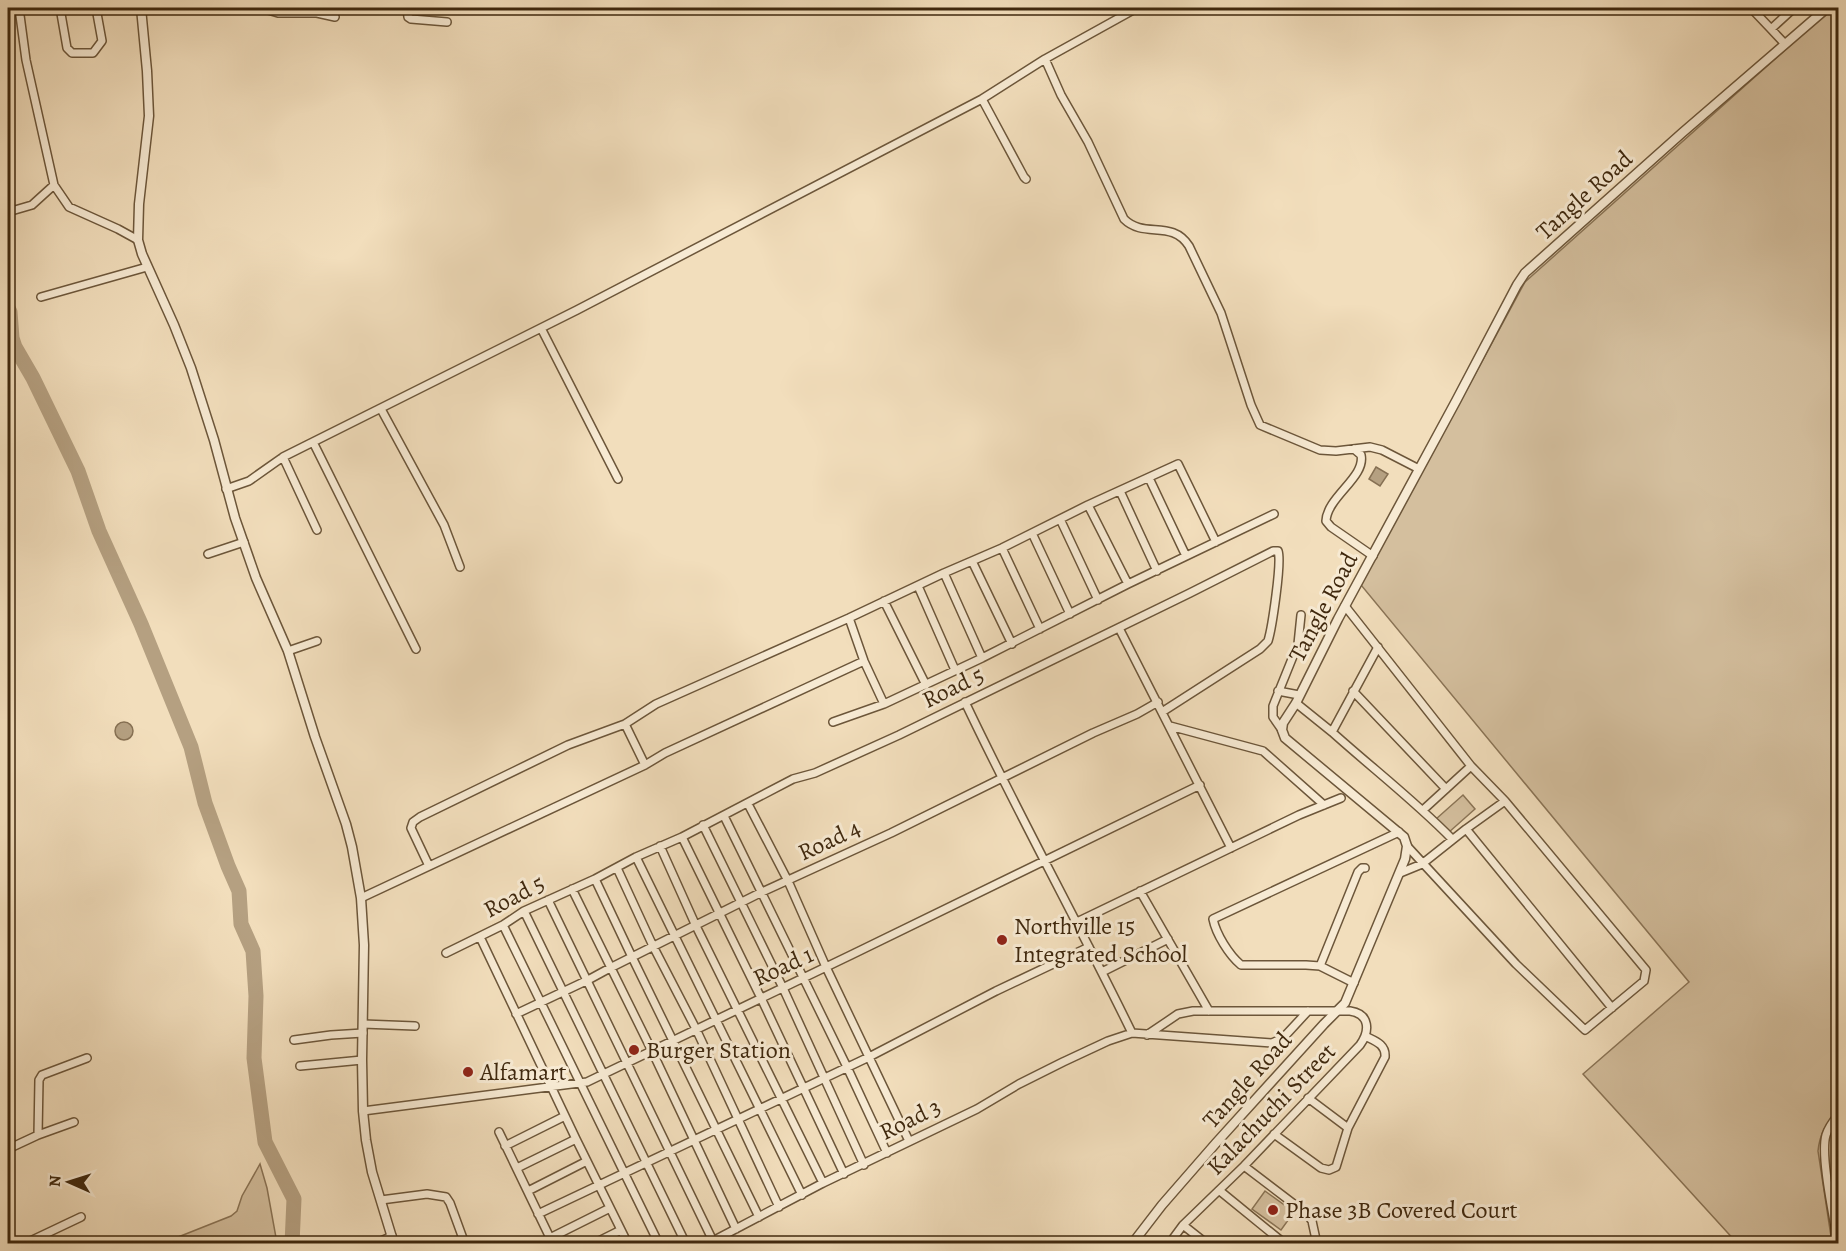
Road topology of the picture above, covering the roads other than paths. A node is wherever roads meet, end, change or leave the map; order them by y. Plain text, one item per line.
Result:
1 (19, 8) edge
2 (60, 8) edge
3 (96, 8) edge
4 (141, 8) edge
5 (268, 8) edge
6 (407, 8) edge
7 (529, 8) edge
8 (584, 8) edge
9 (1137, 8) edge
10 (1752, 8) edge
11 (1794, 8) edge
12 (1827, 8) edge
13 (317, 10) edge
14 (335, 17) dead end
15 (447, 21) dead end
16 (1771, 29) junction
17 (1784, 43) junction
18 (1045, 59) junction
19 (982, 99) junction
20 (1026, 179) dead end
21 (54, 185) junction
22 (8, 200) edge
23 (8, 212) edge
24 (138, 240) junction
25 (147, 267) junction
26 (41, 297) dead end
27 (541, 328) junction
28 (381, 409) junction
29 (313, 442) junction
30 (1354, 448) junction
31 (283, 457) junction
32 (1419, 469) junction
33 (1149, 478) junction
34 (618, 479) dead end
35 (226, 489) junction
36 (1120, 491) junction
37 (1088, 505) junction
38 (1274, 514) dead end
39 (1060, 519) junction
40 (317, 530) dead end
41 (1032, 533) junction
42 (244, 542) junction
43 (1216, 542) junction
44 (1002, 548) junction
45 (208, 554) dead end
46 (1186, 556) junction
47 (1373, 556) junction
48 (972, 561) junction
49 (460, 567) dead end
50 (1157, 571) junction
51 (944, 573) junction
52 (1128, 584) junction
53 (918, 586) junction
54 (1098, 600) junction
55 (884, 601) junction
56 (1345, 606) junction
57 (1070, 615) junction
58 (1301, 615) dead end
59 (849, 618) junction
60 (1119, 628) junction
61 (1040, 629) junction
62 (317, 641) dead end
63 (1012, 644) junction
64 (1378, 647) junction
65 (416, 649) dead end
66 (288, 651) junction
67 (982, 658) junction
68 (864, 661) junction
69 (955, 670) junction
70 (926, 685) junction
71 (1278, 691) junction
72 (1353, 691) junction
73 (1298, 699) junction
74 (965, 702) junction
75 (1158, 702) junction
76 (884, 704) junction
77 (1162, 712) junction
78 (833, 722) dead end
79 (625, 724) junction
80 (1170, 726) junction
81 (1282, 730) junction
82 (1332, 732) junction
83 (645, 765) junction
84 (1471, 766) junction
85 (1001, 778) junction
86 (1200, 785) junction
87 (1446, 789) junction
88 (1341, 798) dead end
89 (1505, 801) junction
90 (748, 804) junction
91 (1324, 805) junction
92 (1423, 810) junction
93 (724, 816) junction
94 (703, 825) junction
95 (1466, 829) junction
96 (1399, 832) junction
97 (682, 837) junction
98 (1452, 839) junction
99 (660, 846) junction
100 (1407, 846) junction
101 (1231, 848) junction
102 (636, 857) junction
103 (1044, 862) junction
104 (1422, 864) junction
105 (429, 866) junction
106 (617, 868) junction
107 (1365, 868) dead end
108 (1400, 873) junction
109 (596, 879) junction
110 (788, 881) junction
111 (572, 889) junction
112 (1140, 891) junction
113 (762, 892) junction
114 (361, 898) junction
115 (548, 900) junction
116 (741, 903) junction
117 (524, 911) junction
118 (719, 914) junction
119 (1077, 922) junction
120 (502, 925) junction
121 (696, 926) junction
122 (675, 936) junction
123 (480, 937) junction
124 (1168, 939) junction
125 (653, 946) junction
126 (1089, 947) junction
127 (446, 953) dead end
128 (632, 957) junction
129 (1320, 966) junction
130 (826, 967) junction
131 (610, 968) junction
132 (1102, 972) junction
133 (803, 978) junction
134 (588, 980) junction
135 (1354, 983) junction
136 (783, 988) junction
137 (562, 992) junction
138 (761, 998) junction
139 (540, 1002) junction
140 (1612, 1008) junction
141 (738, 1009) junction
142 (1209, 1011) junction
143 (1308, 1011) junction
144 (1336, 1012) junction
145 (516, 1014) junction
146 (716, 1019) junction
147 (415, 1026) dead end
148 (363, 1028) junction
149 (696, 1029) junction
150 (1132, 1033) junction
151 (1147, 1035) junction
152 (1365, 1036) junction
153 (294, 1040) dead end
154 (673, 1041) junction
155 (652, 1051) junction
156 (869, 1057) junction
157 (87, 1058) dead end
158 (362, 1060) junction
159 (626, 1063) junction
160 (300, 1066) dead end
161 (847, 1067) junction
162 (602, 1074) junction
163 (824, 1078) junction
164 (579, 1083) junction
165 (552, 1088) junction
166 (803, 1089) junction
167 (782, 1098) junction
168 (1308, 1098) junction
169 (760, 1108) junction
170 (363, 1111) junction
171 (1839, 1115) edge
172 (565, 1116) junction
173 (738, 1119) junction
174 (74, 1122) dead end
175 (1347, 1128) junction
176 (716, 1130) junction
177 (499, 1132) dead end
178 (1274, 1134) junction
179 (38, 1136) junction
180 (576, 1139) junction
181 (695, 1140) junction
182 (909, 1141) junction
183 (505, 1146) junction
184 (8, 1149) edge
185 (671, 1152) junction
186 (887, 1153) junction
187 (587, 1161) junction
188 (647, 1163) junction
189 (864, 1165) junction
190 (1244, 1166) junction
191 (517, 1168) junction
192 (624, 1173) junction
193 (844, 1174) junction
194 (823, 1183) junction
195 (599, 1184) junction
196 (528, 1191) junction
197 (1220, 1191) junction
198 (802, 1195) junction
199 (381, 1200) junction
200 (779, 1207) junction
201 (610, 1208) junction
202 (538, 1214) junction
203 (81, 1216) dead end
204 (759, 1216) junction
205 (1183, 1225) junction
206 (736, 1229) junction
207 (621, 1230) junction
208 (393, 1240) edge
209 (552, 1241) edge
210 (710, 1242) edge
211 (24, 1244) edge
212 (374, 1244) edge
213 (465, 1244) edge
214 (593, 1244) edge
215 (628, 1244) edge
216 (659, 1244) edge
217 (686, 1244) edge
218 (1132, 1244) edge
219 (1168, 1244) edge
220 (1207, 1244) edge
221 (1285, 1244) edge
222 (1317, 1244) edge
223 (1839, 1244) edge

1 - 21 street
2 - 3 street
4 - 24 street
5 - 13 street
6 - 15 street
7 - 8 street
9 - 18 street
10 - 16 street
11 - 16 street
12 - 17 street, Tangle Road
13 - 14 street
16 - 17 street
17 - 32 street, Tangle Road
18 - 19 street
18 - 30 street
19 - 20 street
19 - 27 street
21 - 23 street
21 - 24 street
22 - 23 street
24 - 25 street
25 - 26 street
25 - 35 street
27 - 28 street
27 - 34 street
28 - 29 street
28 - 49 street
29 - 31 street
29 - 65 street
30 - 32 street
30 - 47 street
31 - 35 street
31 - 40 street
32 - 47 street, Tangle Road
33 - 36 street
33 - 43 street
33 - 46 street
35 - 42 street
36 - 37 street
36 - 50 street
37 - 39 street
37 - 52 street
38 - 43 street
39 - 41 street
39 - 54 street
41 - 44 street
41 - 57 street
42 - 45 street
42 - 66 street
43 - 46 street
44 - 48 street
44 - 61 street
46 - 50 street
47 - 56 street, Tangle Road
48 - 51 street
48 - 63 street
50 - 52 street
51 - 53 street
51 - 67 street
52 - 54 street
53 - 55 street
53 - 69 street
54 - 57 street
55 - 59 street
55 - 70 street
56 - 64 street
56 - 73 street, Tangle Road
57 - 61 street
58 - 71 street
59 - 68 street
59 - 79 street
60 - 74 street, Road 5
60 - 75 street
60 - 77 street, Road 5
61 - 63 street
62 - 66 street
63 - 67 street
64 - 72 street
64 - 84 street
66 - 114 street
67 - 69 street
68 - 76 street
68 - 83 street
69 - 70 street
70 - 76 street
71 - 73 street
71 - 81 street
72 - 82 street
72 - 87 street
73 - 81 street, Tangle Road
73 - 82 street
74 - 85 street
74 - 90 street, Road 5
75 - 77 street
75 - 85 street, Road 4
76 - 78 street
77 - 80 street
79 - 83 street
79 - 105 street
80 - 86 street
80 - 91 street
81 - 96 street
82 - 92 street
83 - 105 street
84 - 87 street
84 - 89 street
85 - 103 street
85 - 110 street, Road 4
86 - 101 street
86 - 103 street, Road 1
87 - 92 street
88 - 91 street
89 - 95 street
89 - 140 street
90 - 93 street, Road 5
90 - 110 street
91 - 101 street
92 - 98 street
93 - 94 street, Road 5
93 - 113 street
94 - 97 street, Road 5
94 - 116 street
95 - 98 street
95 - 140 street
96 - 100 street
96 - 129 street
97 - 99 street, Road 5
97 - 118 street
98 - 104 street
99 - 102 street, Road 5
99 - 121 street
100 - 104 street
100 - 108 street, Tangle Road
101 - 112 street
102 - 106 street, Road 5
102 - 122 street
103 - 119 street
103 - 130 street, Road 1
104 - 108 street
104 - 140 street
105 - 114 street
106 - 109 street, Road 5
106 - 125 street
107 - 129 street
108 - 135 street, Tangle Road
109 - 111 street, Road 5
109 - 128 street
110 - 113 street, Road 4
110 - 130 street
111 - 115 street, Road 5
111 - 131 street
112 - 119 street
112 - 124 street
113 - 116 street, Road 4
113 - 133 street
114 - 148 street
115 - 117 street, Road 5
115 - 134 street
116 - 118 street, Road 4
116 - 136 street
117 - 120 street, Road 5
117 - 137 street
118 - 121 street, Road 4
118 - 138 street
119 - 126 street
120 - 123 street, Road 5
120 - 139 street
121 - 122 street, Road 4
121 - 141 street
122 - 125 street, Road 4
122 - 146 street
123 - 127 street, Road 5
123 - 145 street
124 - 132 street
124 - 142 street
125 - 128 street, Road 4
125 - 149 street
126 - 132 street
126 - 156 street
128 - 131 street, Road 4
128 - 154 street
129 - 135 street
130 - 133 street, Road 1
130 - 156 street
131 - 134 street, Road 4
131 - 155 street
132 - 150 street
133 - 136 street, Road 1
133 - 161 street
134 - 137 street, Road 4
134 - 159 street
135 - 144 street, Tangle Road
136 - 138 street, Road 1
136 - 163 street
137 - 139 street, Road 4
137 - 162 street
138 - 141 street, Road 1
138 - 166 street
139 - 145 street, Road 4
139 - 164 street
141 - 146 street, Road 1
141 - 167 street
142 - 143 street
142 - 151 street
143 - 144 street
143 - 151 street
144 - 152 street, Kalachuchi Street
144 - 218 street, Tangle Road
145 - 165 street
146 - 149 street, Road 1
146 - 169 street
147 - 148 street
148 - 153 street
148 - 158 street
149 - 154 street, Road 1
149 - 173 street
150 - 151 street
150 - 182 street, Road 3
152 - 168 street, Kalachuchi Street
152 - 175 street
154 - 155 street, Road 1
154 - 176 street
155 - 159 street, Road 1
155 - 181 street
156 - 161 street
156 - 182 street
157 - 179 street
158 - 160 street
158 - 170 street
159 - 162 street, Road 1
159 - 185 street
161 - 163 street
161 - 186 street
162 - 164 street, Road 1
162 - 188 street
163 - 166 street
163 - 189 street
164 - 165 street, Road 1
164 - 192 street
165 - 170 street, Road 1
165 - 172 street
166 - 167 street
166 - 193 street
167 - 169 street
167 - 194 street
168 - 175 street
168 - 178 street, Kalachuchi Street
169 - 173 street
169 - 198 street
170 - 199 street
171 - 223 street
172 - 180 street
172 - 183 street
173 - 176 street
173 - 200 street
174 - 179 street
175 - 178 street
176 - 181 street
176 - 204 street
177 - 183 street
178 - 190 street, Kalachuchi Street
179 - 184 street
180 - 187 street
180 - 191 street
181 - 185 street
181 - 206 street
182 - 186 street, Road 3
183 - 191 street
185 - 188 street
185 - 210 street
186 - 189 street, Road 3
187 - 195 street
187 - 196 street
188 - 192 street
188 - 217 street
189 - 193 street, Road 3
190 - 197 street, Kalachuchi Street
190 - 222 street
191 - 196 street
192 - 195 street
192 - 216 street
193 - 194 street, Road 3
194 - 198 street, Road 3
195 - 201 street
195 - 202 street
196 - 202 street
197 - 205 street, Kalachuchi Street
197 - 221 street
198 - 200 street, Road 3
199 - 208 street
199 - 213 street
200 - 204 street, Road 3
201 - 207 street
201 - 209 street
202 - 209 street
203 - 211 street
204 - 206 street, Road 3
205 - 219 street, Kalachuchi Street
205 - 220 street
206 - 210 street, Road 3
207 - 214 street
207 - 215 street
208 - 212 street

